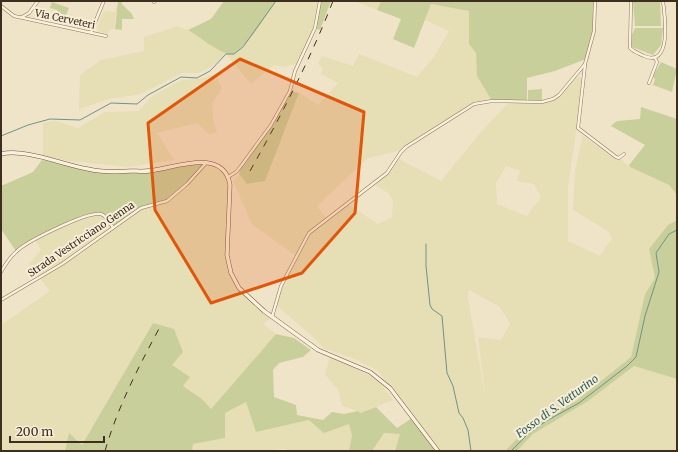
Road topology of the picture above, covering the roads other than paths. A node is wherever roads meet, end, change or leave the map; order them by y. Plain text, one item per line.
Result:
1 (38, 1) edge
2 (320, 1) edge
3 (595, 1) edge
4 (630, 1) edge
5 (663, 1) edge
6 (102, 3) dead end
7 (1, 6) edge
8 (22, 18) junction
9 (91, 32) junction
10 (106, 36) dead end
11 (655, 58) junction
12 (585, 64) junction
13 (649, 83) dead end
14 (1, 154) edge
15 (624, 154) dead end
16 (206, 162) junction
17 (228, 177) junction
18 (113, 228) junction
19 (1, 272) edge
20 (1, 300) edge
21 (272, 317) junction
22 (438, 451) edge

1 - 8 street
2 - 17 street
3 - 12 street
4 - 11 street
5 - 11 street
6 - 9 street
7 - 8 street, Via Cerveteri
8 - 9 street, Via Cerveteri
9 - 10 street, Via Cerveteri
11 - 13 street
12 - 15 street
12 - 21 street
14 - 16 street
16 - 17 street
16 - 18 street, Strada Vestricciano Genna
17 - 21 street
18 - 19 street
18 - 20 street, Strada Vestricciano Genna
21 - 22 street

